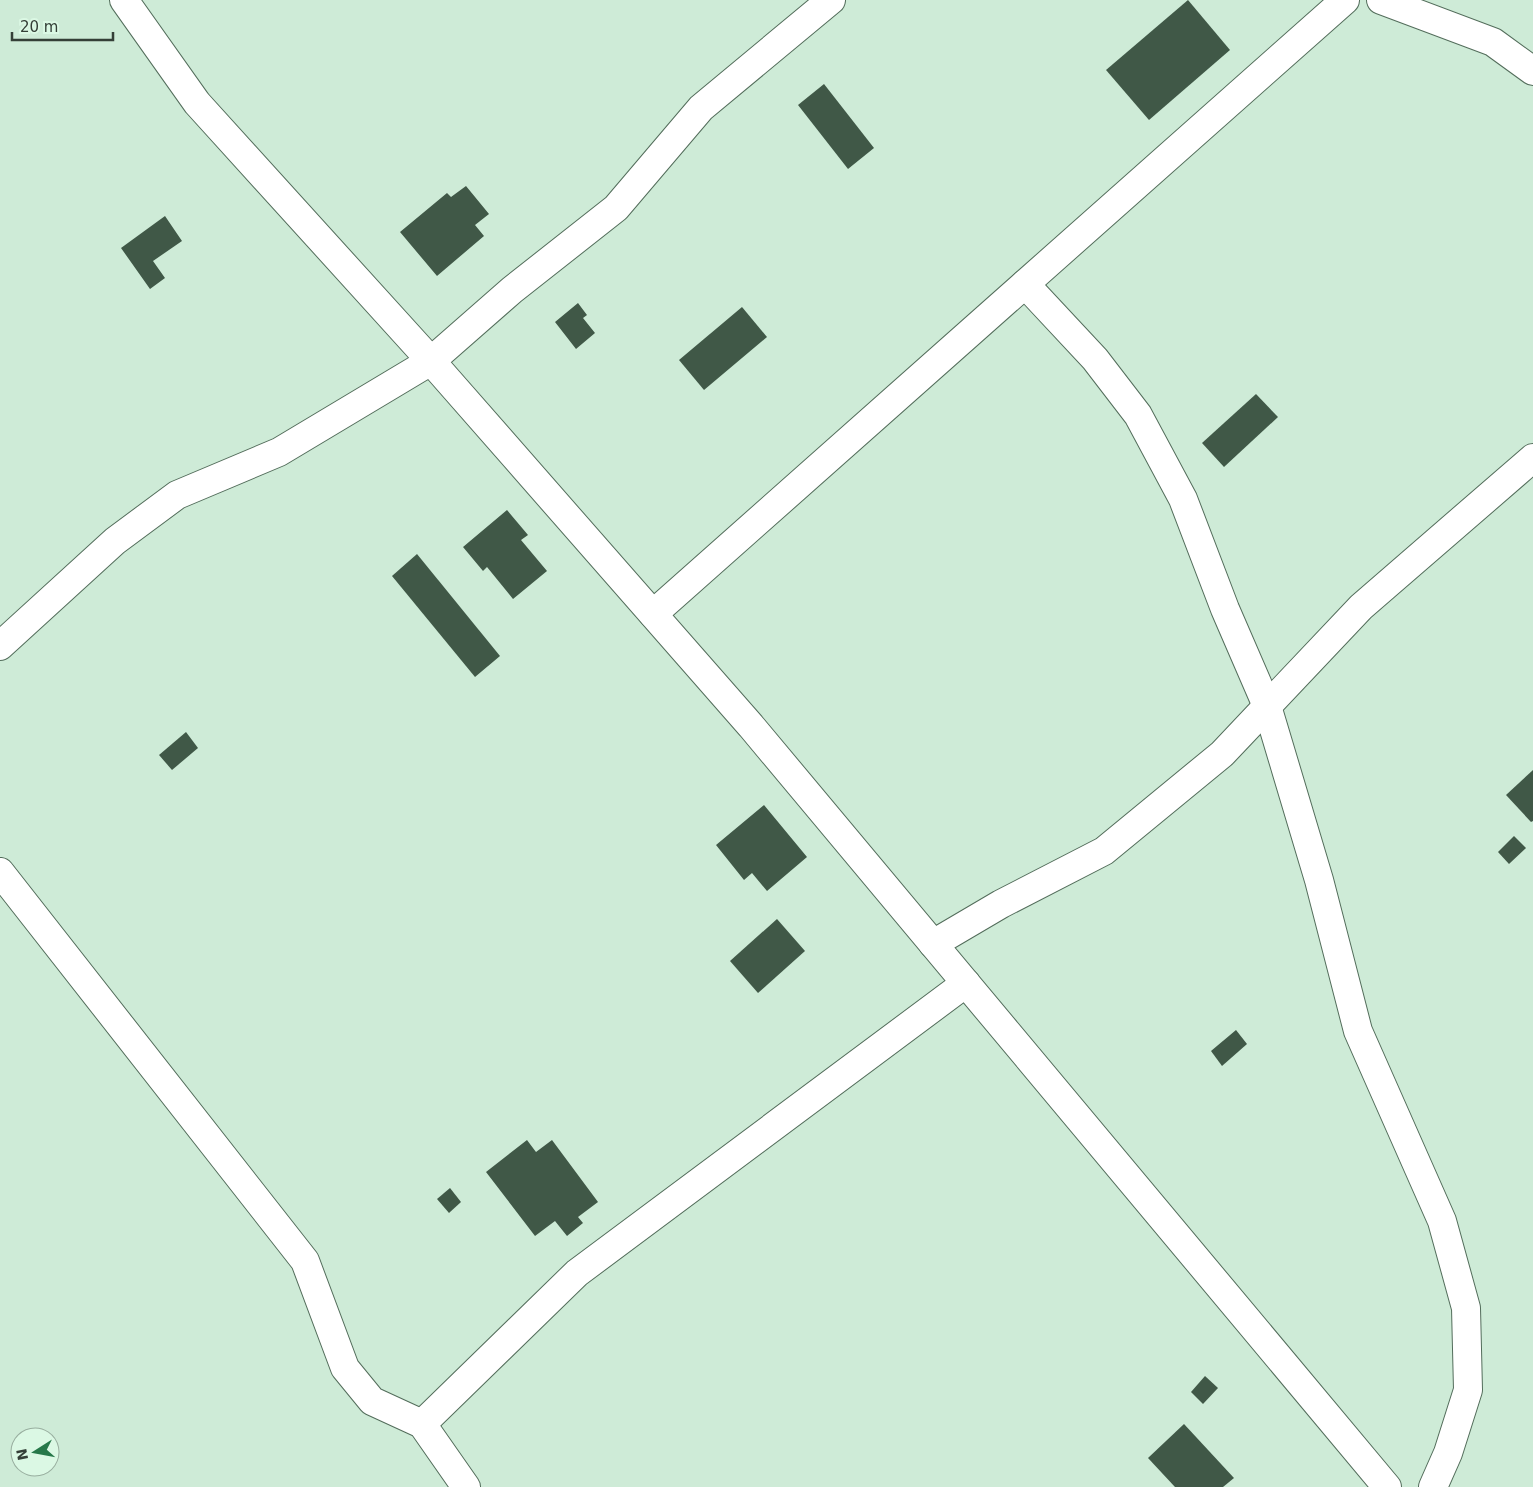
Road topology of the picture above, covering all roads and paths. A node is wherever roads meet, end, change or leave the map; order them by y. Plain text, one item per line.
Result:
1 (124, 0) edge
2 (831, 0) edge
3 (1345, 0) edge
4 (1381, 0) edge
5 (1533, 71) edge
6 (1025, 284) junction
7 (431, 361) junction
8 (1533, 458) edge
9 (653, 614) junction
10 (0, 646) edge
11 (1267, 706) junction
12 (0, 872) edge
13 (933, 944) junction
14 (966, 983) junction
15 (422, 1424) junction
16 (466, 1487) edge
17 (1387, 1487) edge
18 (1433, 1487) edge

1 - 7 street
2 - 7 street
3 - 6 street
4 - 5 street
6 - 9 street
6 - 11 street
7 - 9 street
7 - 10 street
8 - 11 street
9 - 13 street
11 - 13 street
11 - 18 street
12 - 15 street
13 - 14 street
14 - 15 street
14 - 17 street
15 - 16 street

